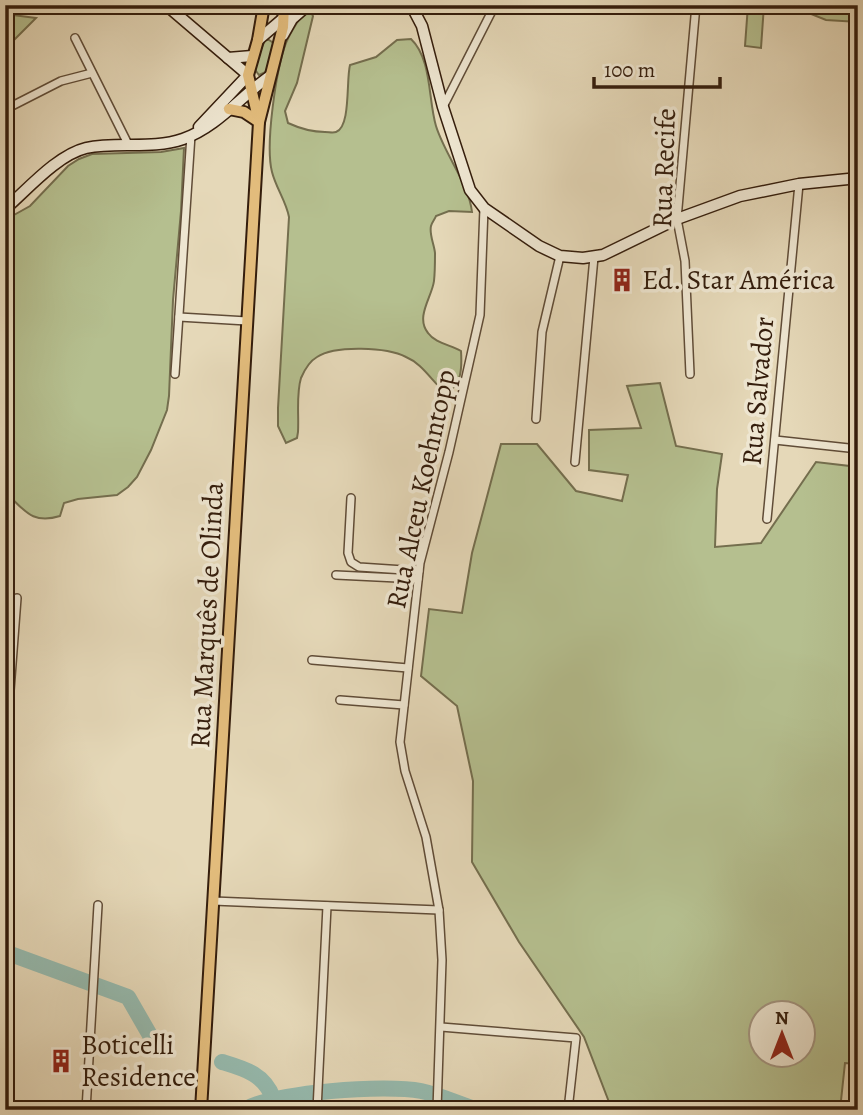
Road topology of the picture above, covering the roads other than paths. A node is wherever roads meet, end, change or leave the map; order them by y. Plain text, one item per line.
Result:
1 (166, 5) edge
2 (264, 5) edge
3 (299, 5) edge
4 (308, 5) edge
5 (411, 5) edge
6 (495, 5) edge
7 (696, 5) edge
8 (284, 11) edge
9 (75, 38) dead end
10 (258, 40) junction
11 (279, 42) junction
12 (252, 56) junction
13 (228, 58) junction
14 (92, 73) junction
15 (248, 75) junction
16 (270, 76) junction
17 (250, 90) junction
18 (10, 107) dead end
19 (443, 107) junction
20 (229, 109) junction
21 (259, 122) junction
22 (191, 135) junction
23 (129, 146) junction
24 (858, 178) edge
25 (799, 184) junction
26 (484, 208) junction
27 (5, 209) edge
28 (677, 219) junction
29 (560, 256) junction
30 (594, 257) junction
31 (179, 317) junction
32 (247, 321) junction
33 (175, 374) dead end
34 (690, 374) dead end
35 (536, 419) dead end
36 (775, 440) junction
37 (858, 449) edge
38 (575, 462) dead end
39 (351, 498) dead end
40 (767, 519) dead end
41 (336, 575) dead end
42 (419, 575) junction
43 (17, 598) dead end
44 (312, 660) dead end
45 (408, 668) junction
46 (340, 700) dead end
47 (404, 705) junction
48 (5, 756) edge
49 (214, 901) junction
50 (98, 905) dead end
51 (327, 906) junction
52 (439, 910) junction
53 (441, 1027) junction
54 (317, 1106) edge
55 (438, 1106) edge
56 (86, 1110) edge
57 (201, 1110) edge
58 (568, 1110) edge

1 - 13 main road
2 - 10 main road, Rua Marquês de Olinda
3 - 8 main road
4 - 11 main road
5 - 19 main road
6 - 19 street
7 - 28 street, Rua Recife
8 - 10 main road
8 - 11 main road, Rua Marquês de Olinda
9 - 14 street
10 - 11 main road
10 - 12 main road, Rua Marquês de Olinda
11 - 16 main road, Rua Marquês de Olinda
12 - 13 main road
12 - 15 main road, Rua Marquês de Olinda
13 - 15 main road
14 - 18 street
14 - 23 street
15 - 16 main road
15 - 17 main road, Rua Marquês de Olinda
15 - 22 main road
16 - 17 main road
16 - 21 main road, Rua Marquês de Olinda
17 - 20 main road
17 - 21 main road, Rua Marquês de Olinda
19 - 26 main road
20 - 21 main road
20 - 22 main road
21 - 32 main road, Rua Marquês de Olinda
22 - 23 main road
22 - 31 street
23 - 27 main road
24 - 25 main road
25 - 28 main road
25 - 36 street, Rua Salvador
26 - 29 main road
26 - 42 street, Rua Alceu Koehntopp
28 - 30 main road
28 - 34 street, Rua Recife
29 - 30 main road
29 - 35 street
30 - 38 street
31 - 32 street
31 - 33 street
32 - 49 main road, Rua Marquês de Olinda
36 - 37 street
36 - 40 street, Rua Salvador
39 - 42 street
41 - 42 street
42 - 45 street, Rua Alceu Koehntopp
43 - 48 street
44 - 45 street
45 - 47 street, Rua Alceu Koehntopp
46 - 47 street
47 - 52 street, Rua Alceu Koehntopp
49 - 51 street
49 - 57 main road, Rua Marquês de Olinda
50 - 56 street
51 - 52 street
51 - 54 street
52 - 53 street, Rua Alceu Koehntopp
53 - 55 street, Rua Alceu Koehntopp
53 - 58 street

